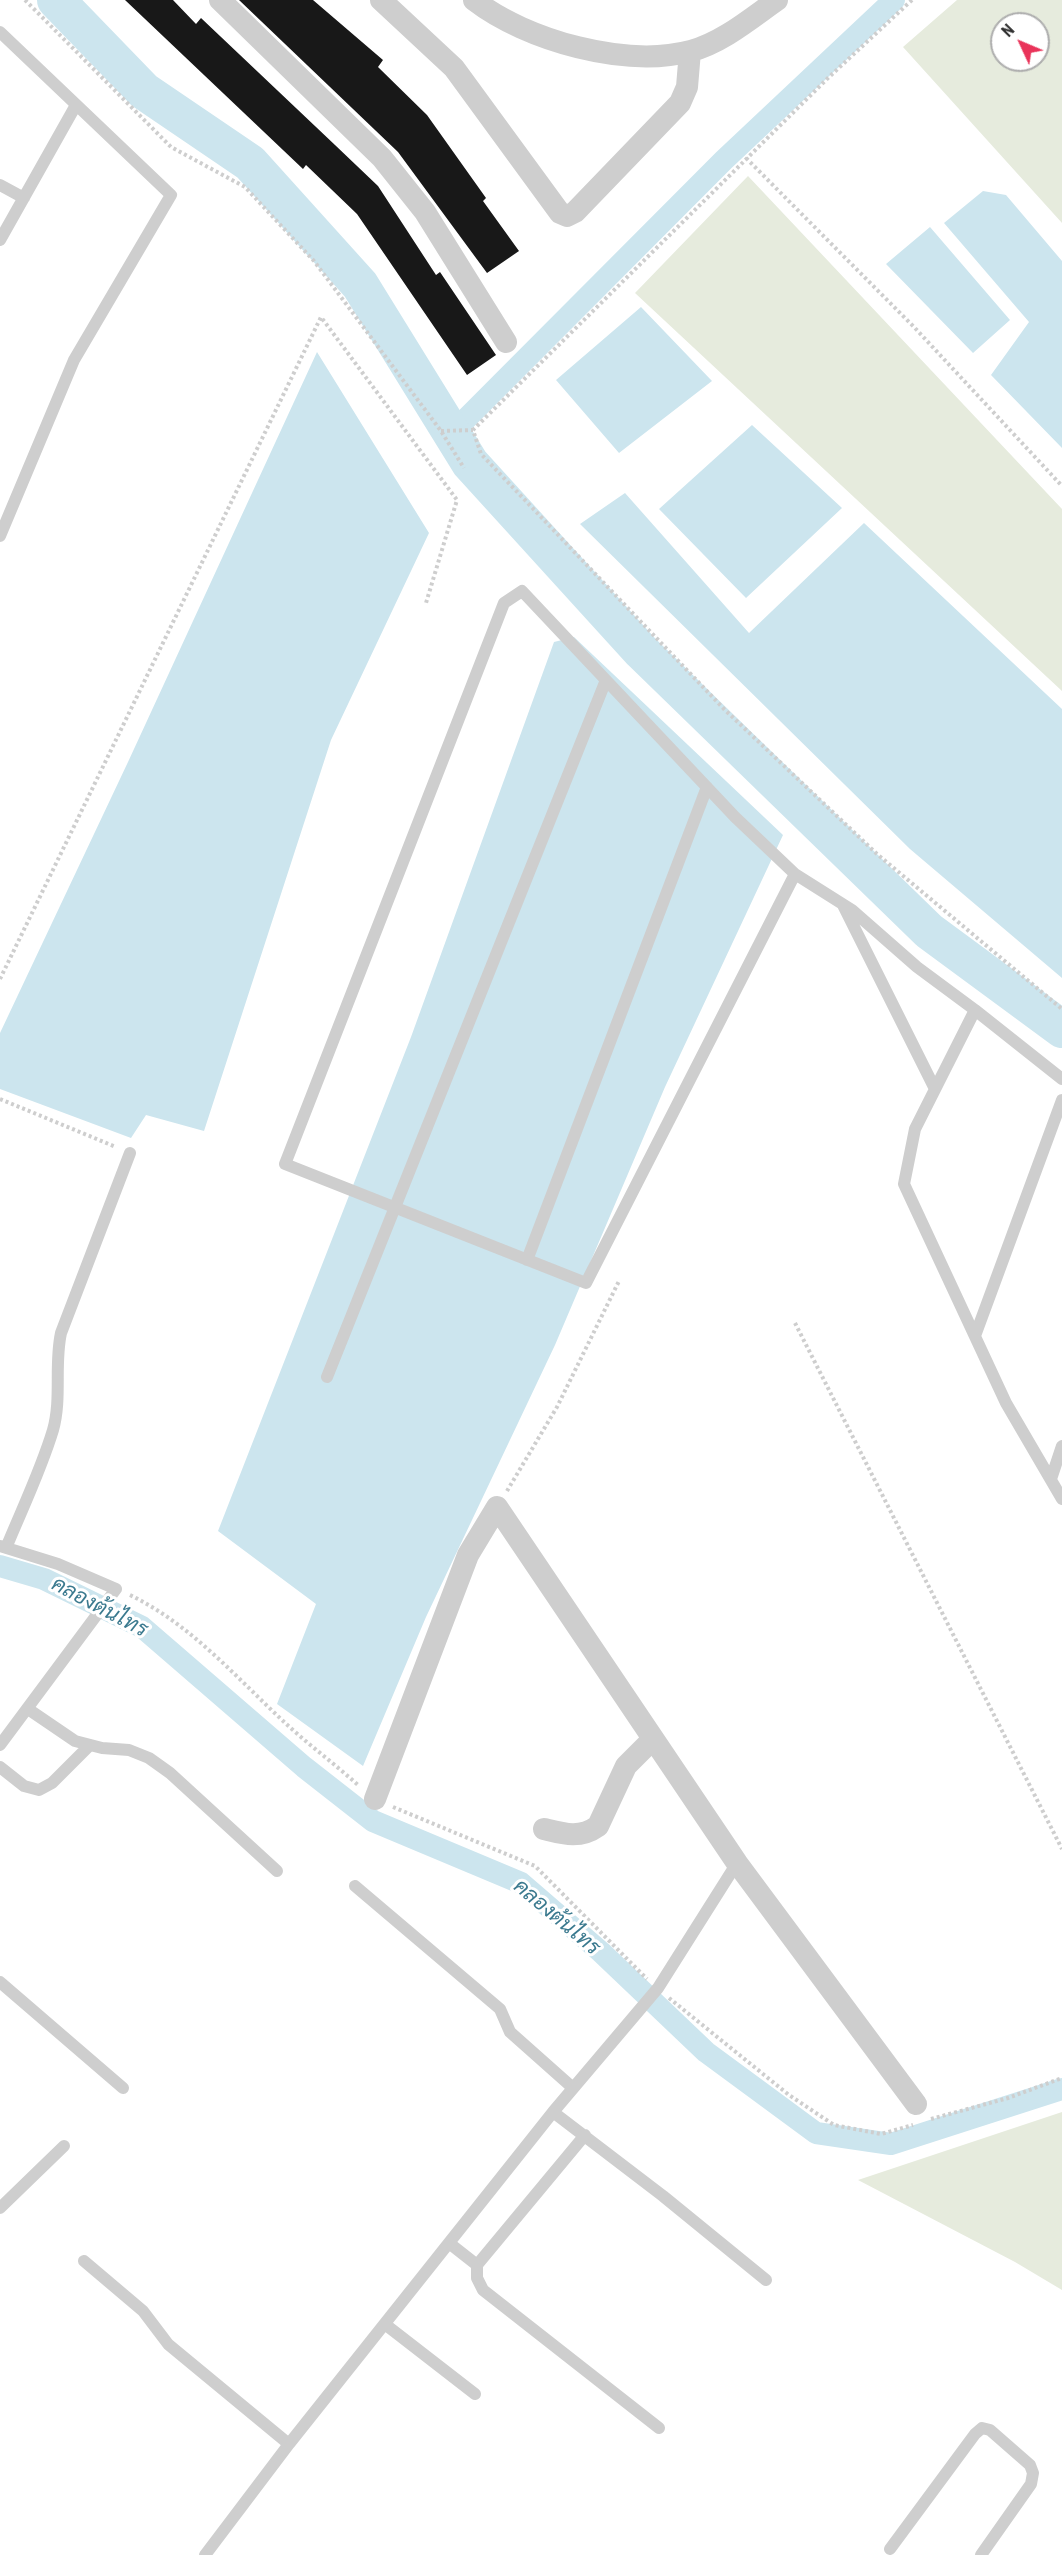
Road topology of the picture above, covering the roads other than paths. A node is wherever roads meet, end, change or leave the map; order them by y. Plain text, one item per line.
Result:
1 (220, 0) edge
2 (381, 0) edge
3 (474, 0) edge
4 (777, 0) edge
5 (0, 32) edge
6 (690, 51) junction
7 (76, 105) junction
8 (0, 184) edge
9 (24, 198) junction
10 (0, 240) edge
11 (506, 342) dead end
12 (0, 536) edge
13 (606, 680) junction
14 (707, 787) junction
15 (795, 874) junction
16 (843, 903) junction
17 (975, 1010) junction
18 (1062, 1079) edge
19 (935, 1089) junction
20 (1062, 1100) edge
21 (130, 1153) road end
22 (395, 1208) junction
23 (527, 1260) junction
24 (975, 1336) junction
25 (327, 1377) dead end
26 (1062, 1446) edge
27 (1051, 1479) junction
28 (1062, 1499) edge
29 (3, 1547) edge
30 (28, 1709) junction
31 (653, 1739) junction
32 (0, 1745) edge
33 (90, 1745) junction
34 (0, 1767) edge
35 (375, 1799) road end
36 (544, 1829) dead end
37 (737, 1863) junction
38 (277, 1871) dead end
39 (355, 1886) dead end
40 (0, 1983) edge
41 (123, 2088) dead end
42 (573, 2088) junction
43 (916, 2104) dead end
44 (553, 2112) junction
45 (585, 2135) junction
46 (64, 2146) dead end
47 (0, 2208) edge
48 (449, 2243) junction
49 (84, 2261) dead end
50 (477, 2265) junction
51 (766, 2280) dead end
52 (386, 2325) junction
53 (476, 2394) dead end
54 (659, 2428) dead end
55 (289, 2444) junction
56 (890, 2549) dead end
57 (205, 2555) edge
58 (981, 2555) edge

1 - 11 street
2 - 6 street
3 - 6 street
4 - 6 street
5 - 7 lane
7 - 9 lane
7 - 12 lane
8 - 9 lane
9 - 10 lane
13 - 14 lane
13 - 22 lane
13 - 22 lane
14 - 15 lane
14 - 23 lane
15 - 16 lane
15 - 23 lane
16 - 17 lane
16 - 19 lane
17 - 18 lane
17 - 19 lane
19 - 24 lane
20 - 24 lane
21 - 29 lane
22 - 23 lane
22 - 25 lane
24 - 27 lane
26 - 27 lane
27 - 28 lane
29 - 30 lane
30 - 32 lane
30 - 33 lane
31 - 35 street
31 - 36 street
31 - 37 street
33 - 34 lane
33 - 38 lane
37 - 42 lane
37 - 43 street
39 - 42 lane
40 - 41 lane
42 - 44 lane
44 - 45 lane
44 - 48 lane
45 - 50 lane
45 - 51 lane
46 - 47 lane
48 - 50 lane
48 - 52 lane
49 - 55 lane
50 - 54 lane
52 - 53 lane
52 - 55 lane
55 - 57 lane
56 - 58 lane

